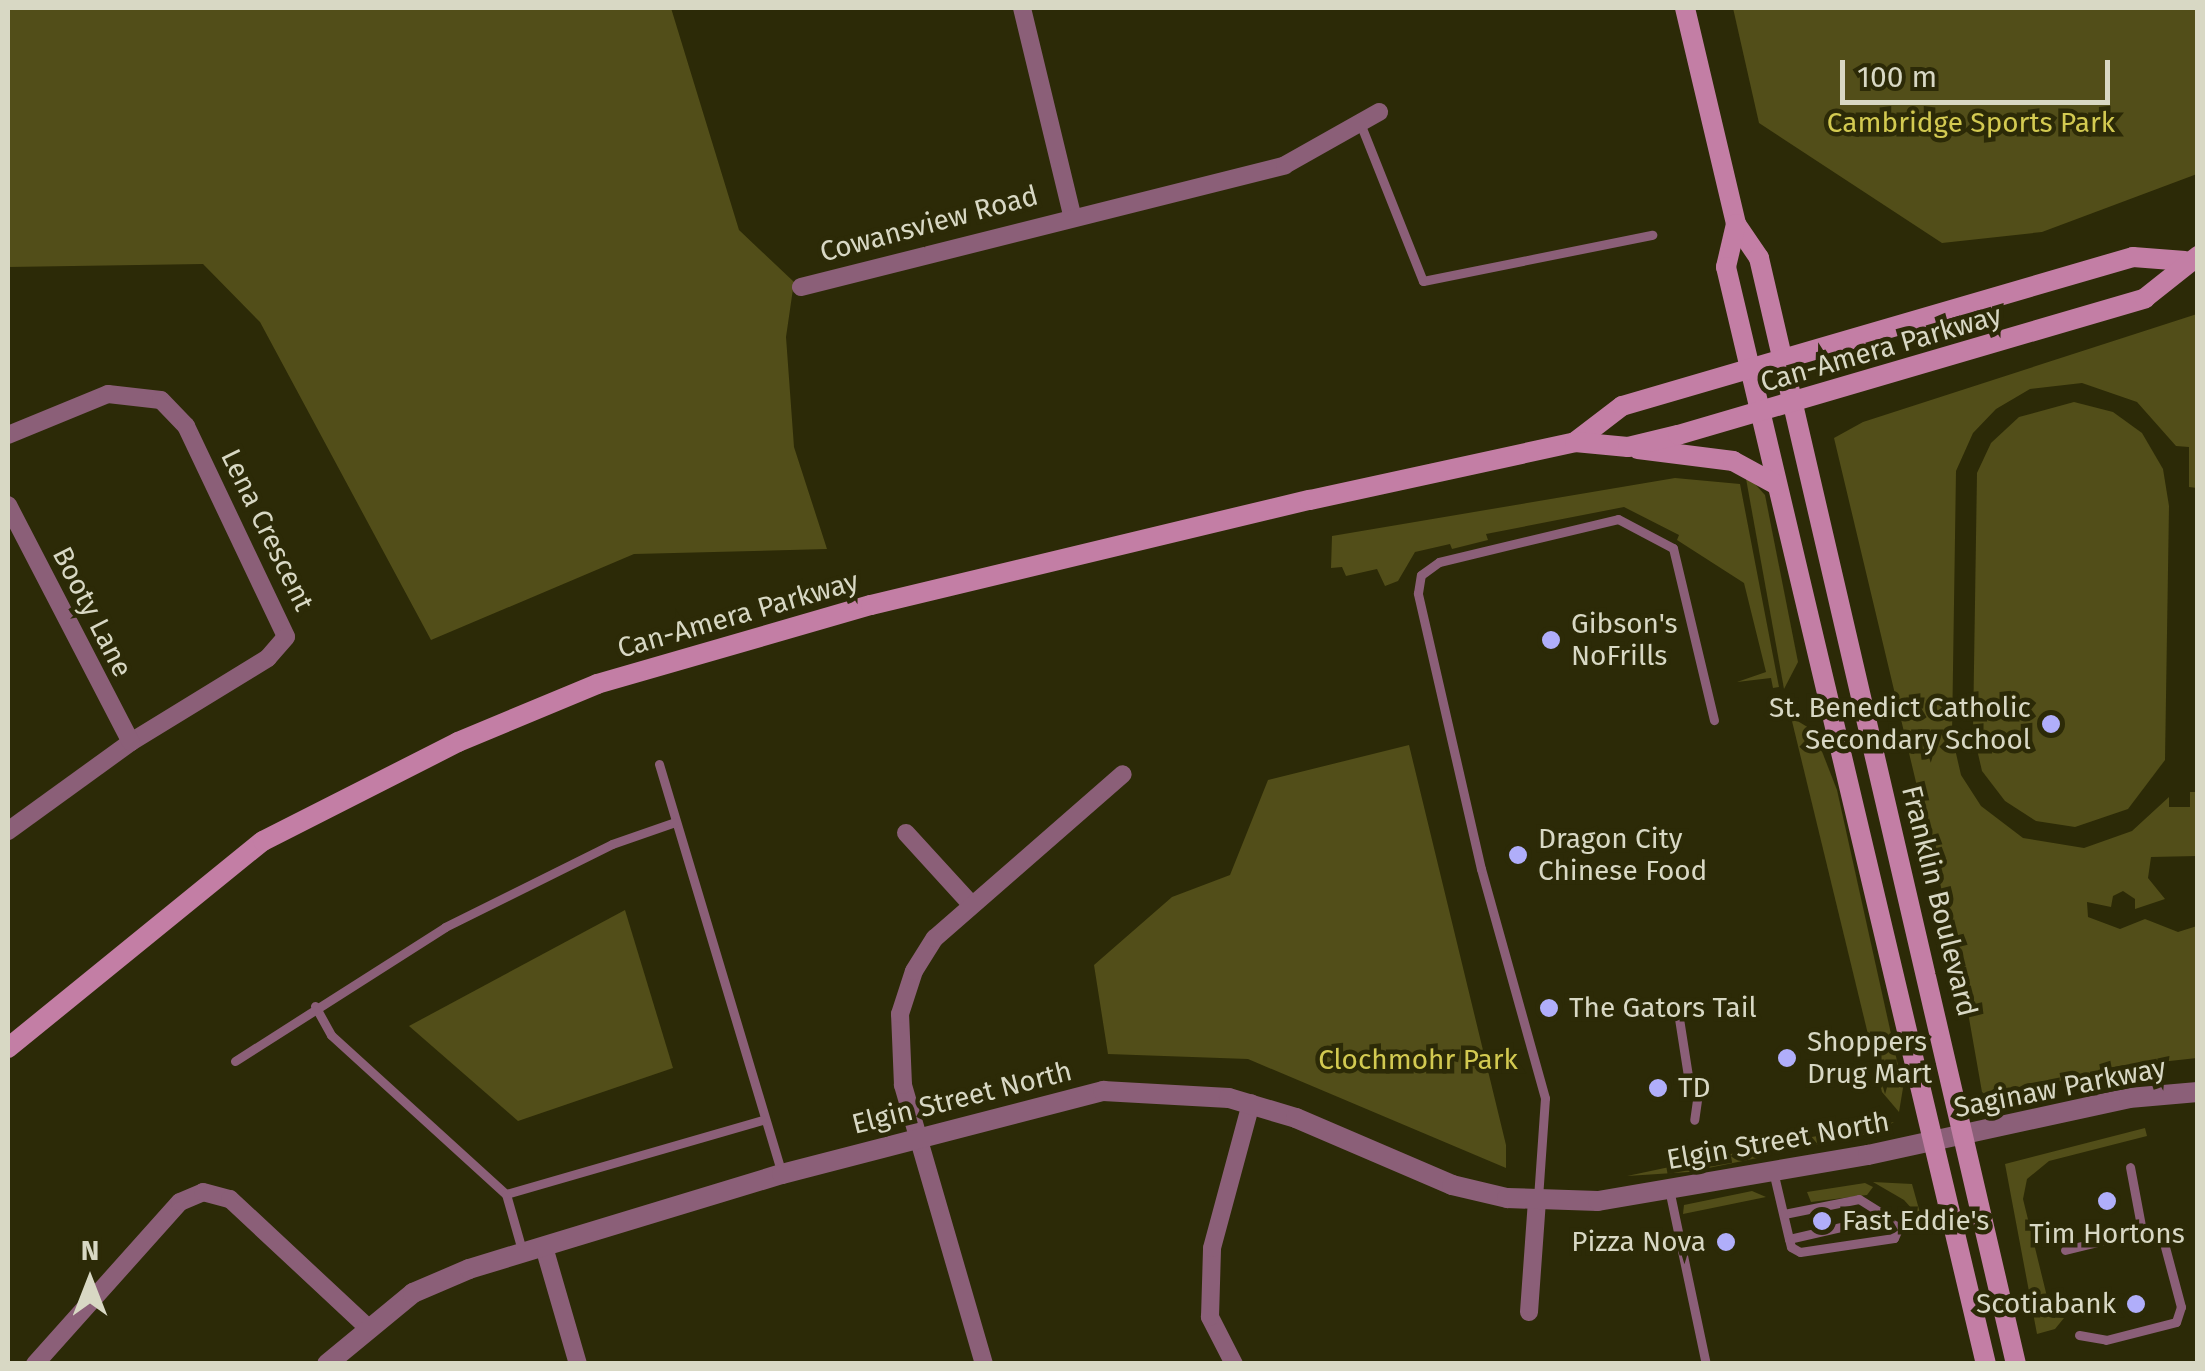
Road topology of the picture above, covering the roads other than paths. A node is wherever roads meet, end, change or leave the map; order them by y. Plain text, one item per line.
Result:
1 (1022, 8) edge
2 (1686, 8) edge
3 (1378, 112) dead end
4 (1360, 122) junction
5 (1072, 214) junction
6 (1736, 224) junction
7 (1652, 235) dead end
8 (2191, 258) edge
9 (801, 287) dead end
10 (1783, 363) junction
11 (1752, 372) junction
12 (1792, 403) junction
13 (1760, 412) junction
14 (8, 435) edge
15 (1575, 442) junction
16 (1628, 446) junction
17 (1777, 485) junction
18 (8, 505) edge
19 (1714, 720) dead end
20 (131, 742) junction
21 (659, 764) dead end
22 (1124, 774) dead end
23 (675, 822) junction
24 (8, 832) edge
25 (906, 832) dead end
26 (970, 904) junction
27 (315, 1006) junction
28 (1678, 1012) dead end
29 (8, 1048) edge
30 (235, 1060) dead end
31 (2198, 1092) edge
32 (1251, 1103) junction
33 (762, 1120) junction
34 (1694, 1120) dead end
35 (1966, 1134) junction
36 (918, 1137) junction
37 (1934, 1140) junction
38 (2130, 1166) dead end
39 (1773, 1168) junction
40 (782, 1174) junction
41 (1669, 1189) junction
42 (506, 1194) junction
43 (1538, 1200) junction
44 (1784, 1214) junction
45 (1890, 1218) junction
46 (1789, 1239) junction
47 (544, 1247) junction
48 (2165, 1247) dead end
49 (2065, 1250) dead end
50 (522, 1253) junction
51 (1529, 1312) dead end
52 (366, 1326) junction
53 (2079, 1335) dead end
54 (35, 1364) edge
55 (327, 1364) edge
56 (578, 1364) edge
57 (984, 1364) edge
58 (1234, 1364) edge
59 (1706, 1364) edge
60 (1986, 1364) edge
61 (2016, 1364) edge

1 - 5 street, Cowansview Road
2 - 6 main road, Franklin Boulevard
3 - 4 street, Cowansview Road
4 - 5 street, Cowansview Road
4 - 7 lane
5 - 9 street, Cowansview Road
6 - 10 main road, Franklin Boulevard
6 - 11 main road, Franklin Boulevard
8 - 10 main road, Can-Amera Parkway
8 - 12 main road, Can-Amera Parkway
10 - 11 main road, Can-Amera Parkway
10 - 12 main road, Franklin Boulevard
11 - 13 main road, Franklin Boulevard
11 - 15 main road, Can-Amera Parkway
12 - 13 main road, Can-Amera Parkway
12 - 35 main road, Franklin Boulevard
13 - 16 main road, Can-Amera Parkway
13 - 17 main road, Franklin Boulevard
14 - 20 street, Lena Crescent
15 - 16 main road, Can-Amera Parkway
15 - 29 main road, Can-Amera Parkway
16 - 17 main road
17 - 37 main road, Franklin Boulevard
18 - 20 street, Booty Lane
19 - 43 lane
20 - 24 street, Lena Crescent
21 - 23 lane
22 - 26 street
23 - 27 lane
23 - 33 lane
25 - 26 street
26 - 36 street
27 - 30 lane
27 - 42 lane
28 - 34 lane
31 - 35 street, Saginaw Parkway
32 - 36 street, Elgin Street North
32 - 43 street, Elgin Street North
32 - 58 street
33 - 40 lane
33 - 42 lane
35 - 37 street, Saginaw Parkway
35 - 61 main road, Franklin Boulevard
36 - 40 street, Elgin Street North
36 - 57 street
37 - 39 street, Elgin Street North
37 - 60 main road, Franklin Boulevard
38 - 49 lane
39 - 41 street, Elgin Street North
39 - 44 lane
40 - 47 street, Elgin Street North
41 - 43 street, Elgin Street North
41 - 59 lane
42 - 50 lane
43 - 51 street
44 - 45 lane
44 - 46 lane
45 - 46 lane
45 - 46 lane
47 - 50 street, Elgin Street North
47 - 56 street
48 - 53 lane
50 - 52 street, Elgin Street North
52 - 54 street
52 - 55 street, Elgin Street North

